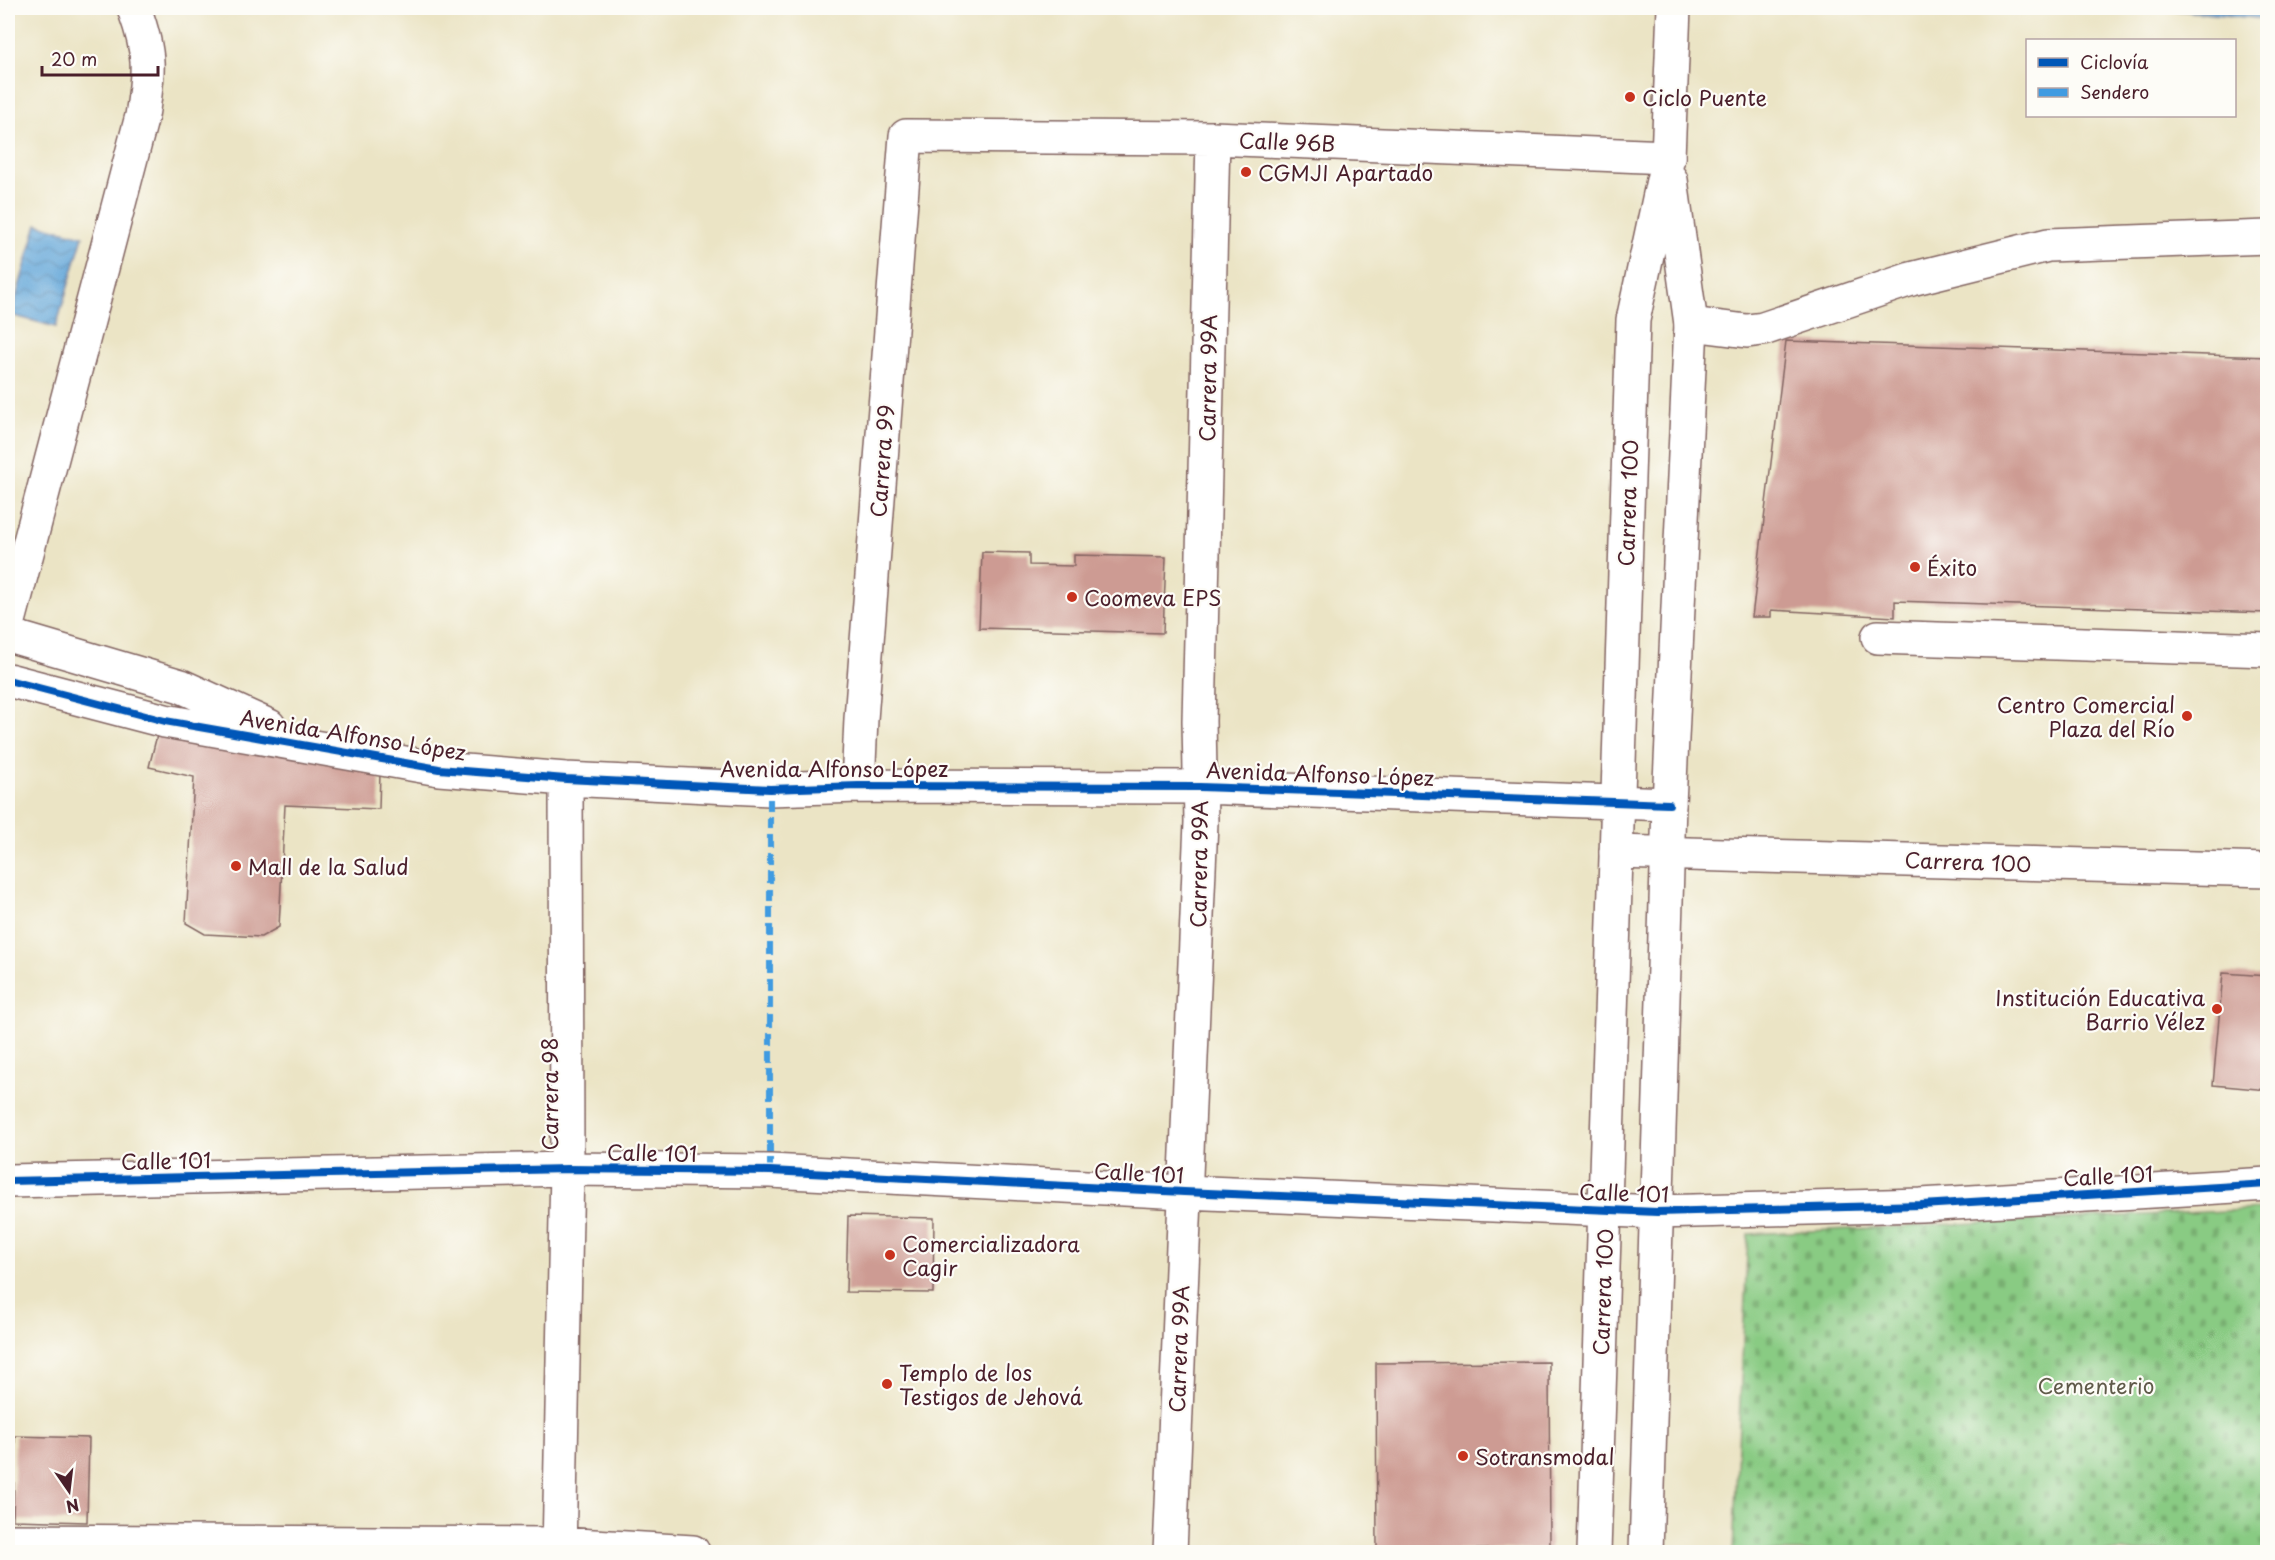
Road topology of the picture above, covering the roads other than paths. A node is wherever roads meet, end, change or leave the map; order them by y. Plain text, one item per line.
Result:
1 (1674, 8) edge
2 (135, 11) dead end
3 (906, 136) joint
4 (1213, 138) junction
5 (1668, 157) junction
6 (2268, 237) edge
7 (1691, 324) junction
8 (8, 625) edge
9 (8, 635) edge
10 (1878, 638) dead end
11 (2268, 650) edge
12 (8, 680) edge
13 (309, 745) junction
14 (567, 779) junction
15 (858, 786) junction
16 (1200, 787) junction
17 (1617, 802) junction
18 (1669, 804) junction
19 (1616, 852) junction
20 (1668, 853) junction
21 (2268, 870) edge
22 (567, 1169) junction
23 (8, 1181) edge
24 (2268, 1184) edge
25 (1184, 1192) junction
26 (1604, 1210) junction
27 (1657, 1212) junction
28 (8, 1541) edge
29 (559, 1548) edge
30 (693, 1552) edge
31 (1170, 1552) edge
32 (1594, 1552) edge
33 (1646, 1552) edge

1 - 5 street, Carrera 100
2 - 8 street
3 - 4 street, Calle 96B
3 - 15 street, Carrera 99
4 - 5 street, Calle 96B
4 - 16 street, Carrera 99A
5 - 7 street, Carrera 100
5 - 17 street, Carrera 100
6 - 7 street
7 - 18 street, Carrera 100
9 - 13 street, Avenida Alfonso López
10 - 11 street
12 - 13 street, Avenida Alfonso López
13 - 14 street, Avenida Alfonso López
14 - 15 street, Avenida Alfonso López
14 - 22 street, Carrera 98
15 - 16 street, Avenida Alfonso López
16 - 17 street, Avenida Alfonso López
16 - 25 street, Carrera 99A
17 - 18 street, Avenida Alfonso López
17 - 19 street, Carrera 100
18 - 20 street, Carrera 100
19 - 20 street, Carrera 100
19 - 26 street, Carrera 100
20 - 21 street, Carrera 100
20 - 27 street, Carrera 100
22 - 23 street, Calle 101
22 - 25 street, Calle 101
22 - 29 street, Carrera 98
24 - 27 street, Calle 101
25 - 26 street, Calle 101
25 - 31 street, Carrera 99A
26 - 27 street, Calle 101
26 - 32 street, Carrera 100
27 - 33 street, Carrera 100
28 - 29 street
29 - 30 street

